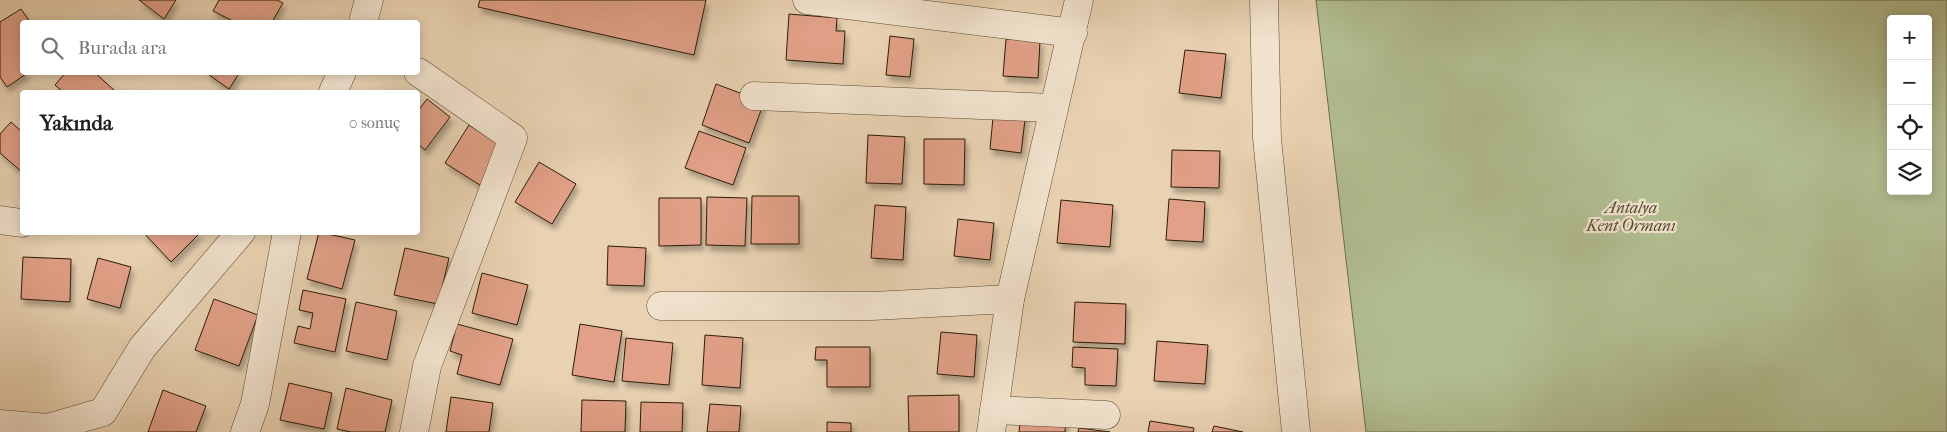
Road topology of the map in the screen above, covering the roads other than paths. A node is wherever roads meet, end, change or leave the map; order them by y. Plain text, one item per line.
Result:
1 (369, 0) edge
2 (807, 0) edge
3 (1079, 0) edge
4 (1264, 0) edge
5 (364, 20) edge
6 (1073, 33) junction
7 (420, 73) edge
8 (341, 75) edge
9 (334, 90) edge
10 (754, 96) dead end
11 (1053, 108) junction
12 (0, 220) edge
13 (20, 223) edge
14 (238, 235) edge
15 (286, 235) edge
16 (1010, 299) junction
17 (661, 306) dead end
18 (1106, 415) dead end
19 (993, 421) edge
20 (0, 424) edge
21 (245, 432) edge
22 (414, 432) edge
23 (1296, 432) edge

1 - 5 street
2 - 6 street
3 - 6 street
4 - 23 street
6 - 11 street
7 - 22 street
8 - 9 street
10 - 11 street
11 - 16 street
12 - 13 street
14 - 20 street
15 - 21 street
16 - 17 street
16 - 19 street
18 - 19 street

